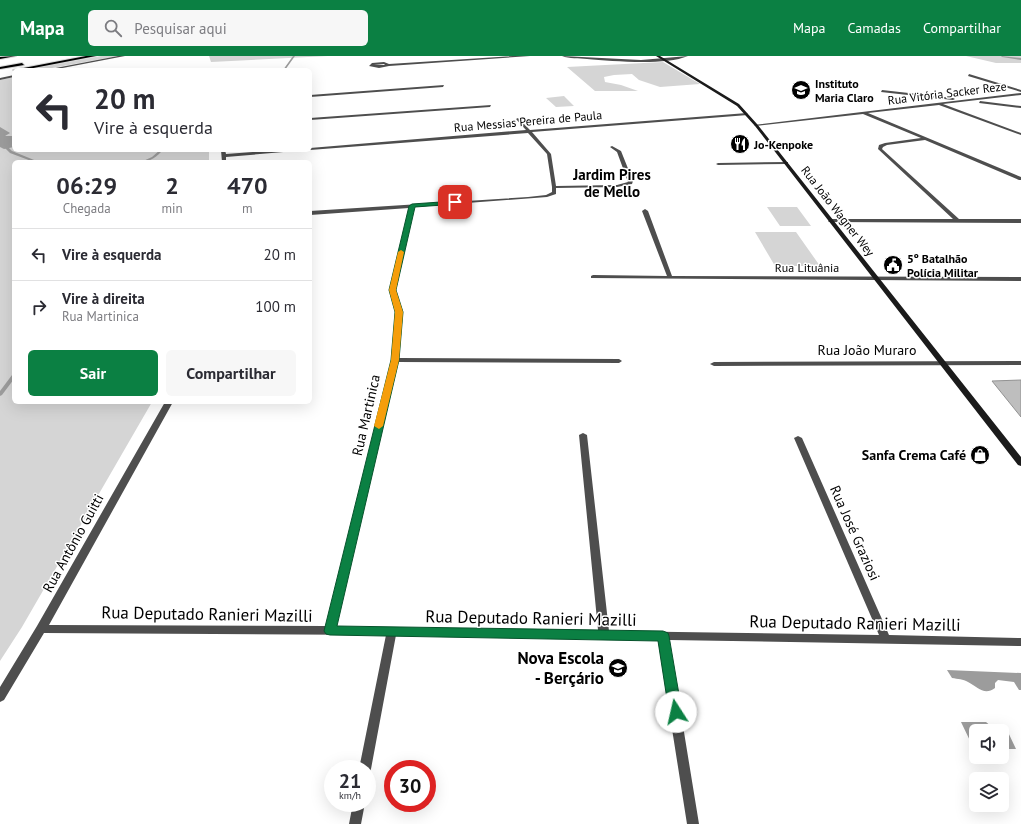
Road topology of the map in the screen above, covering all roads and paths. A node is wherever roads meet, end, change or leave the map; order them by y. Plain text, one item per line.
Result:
1 (14, 56) edge
2 (21, 56) edge
3 (67, 56) edge
4 (89, 56) edge
5 (94, 56) edge
6 (123, 56) edge
7 (528, 56) edge
8 (564, 56) edge
9 (658, 56) edge
10 (686, 56) edge
11 (0, 59) edge
12 (30, 60) dead end
13 (666, 60) junction
14 (63, 62) junction
15 (388, 65) dead end
16 (0, 66) edge
17 (27, 68) edge
18 (58, 68) edge
19 (12, 70) edge
20 (0, 72) edge
21 (969, 75) dead end
22 (12, 76) edge
23 (0, 79) edge
24 (443, 86) dead end
25 (882, 91) dead end
26 (1021, 91) edge
27 (1021, 94) edge
28 (312, 96) edge
29 (966, 101) junction
30 (940, 104) junction
31 (490, 106) dead end
32 (1021, 107) edge
33 (865, 113) junction
34 (747, 114) junction
35 (312, 119) edge
36 (518, 119) dead end
37 (756, 125) junction
38 (530, 131) junction
39 (1021, 134) edge
40 (925, 139) junction
41 (612, 147) dead end
42 (312, 149) edge
43 (224, 152) edge
44 (271, 152) edge
45 (223, 156) junction
46 (224, 160) edge
47 (718, 164) dead end
48 (786, 164) junction
49 (1021, 179) edge
50 (554, 187) junction
51 (412, 206) junction
52 (645, 211) dead end
53 (312, 213) edge
54 (957, 220) junction
55 (1021, 220) edge
56 (831, 221) junction
57 (593, 277) dead end
58 (670, 277) junction
59 (876, 278) junction
60 (1021, 279) edge
61 (395, 360) junction
62 (618, 361) dead end
63 (942, 362) junction
64 (1021, 363) edge
65 (714, 364) dead end
66 (169, 404) edge
67 (583, 435) dead end
68 (798, 438) dead end
69 (1021, 463) edge
70 (41, 629) junction
71 (330, 631) junction
72 (392, 631) junction
73 (604, 635) junction
74 (663, 636) junction
75 (886, 640) junction
76 (1021, 642) edge
77 (0, 697) edge
78 (367, 760) edge
79 (357, 812) edge
80 (354, 824) edge
81 (693, 824) edge

1 - 11 highway
2 - 11 highway
3 - 16 highway
4 - 14 highway
5 - 14 highway
6 - 18 street
7 - 15 street
8 - 13 street
9 - 13 main road, Rua João Wagner Wey
10 - 13 street
12 - 16 highway
13 - 34 main road, Rua João Wagner Wey
14 - 17 highway
19 - 20 highway
21 - 26 street
22 - 23 street
24 - 28 street
25 - 29 street
27 - 29 street, Rua Vitória Sacker Reze
29 - 30 street, Rua Vitória Sacker Reze
29 - 32 street
30 - 33 street, Rua Vitória Sacker Reze
30 - 39 street
31 - 35 street
33 - 37 street, Rua Vitória Sacker Reze
33 - 40 street
34 - 37 main road, Rua João Wagner Wey
34 - 38 street, Rua Messias Pereira de Paula
36 - 38 street
37 - 48 main road, Rua João Wagner Wey
38 - 42 street, Rua Messias Pereira de Paula
38 - 50 street
40 - 49 street
40 - 54 street
41 - 50 street
43 - 45 street
44 - 45 street
45 - 46 street
47 - 48 street
48 - 56 main road, Rua João Wagner Wey
50 - 51 street
51 - 53 street
51 - 61 street, Rua Martinica
52 - 58 street
54 - 55 street
54 - 56 street
56 - 59 main road, Rua João Wagner Wey
57 - 58 street, Rua Lituânia
58 - 59 street, Rua Lituânia
59 - 60 street, Rua Lituânia
59 - 63 main road, Rua João Wagner Wey
61 - 62 street
61 - 71 street, Rua Martinica
63 - 64 street, Rua João Muraro
63 - 65 street, Rua João Muraro
63 - 69 main road, Rua João Wagner Wey
66 - 70 street, Rua Antônio Guitti
67 - 73 street
68 - 75 street, Rua José Graziosi
70 - 71 street, Rua Deputado Ranieri Mazilli
70 - 77 street, Rua Antônio Guitti
71 - 72 street, Rua Deputado Ranieri Mazilli
72 - 73 street, Rua Deputado Ranieri Mazilli
72 - 78 street
73 - 74 street, Rua Deputado Ranieri Mazilli
74 - 75 street, Rua Deputado Ranieri Mazilli
74 - 81 street
75 - 76 street, Rua Deputado Ranieri Mazilli
79 - 80 street

